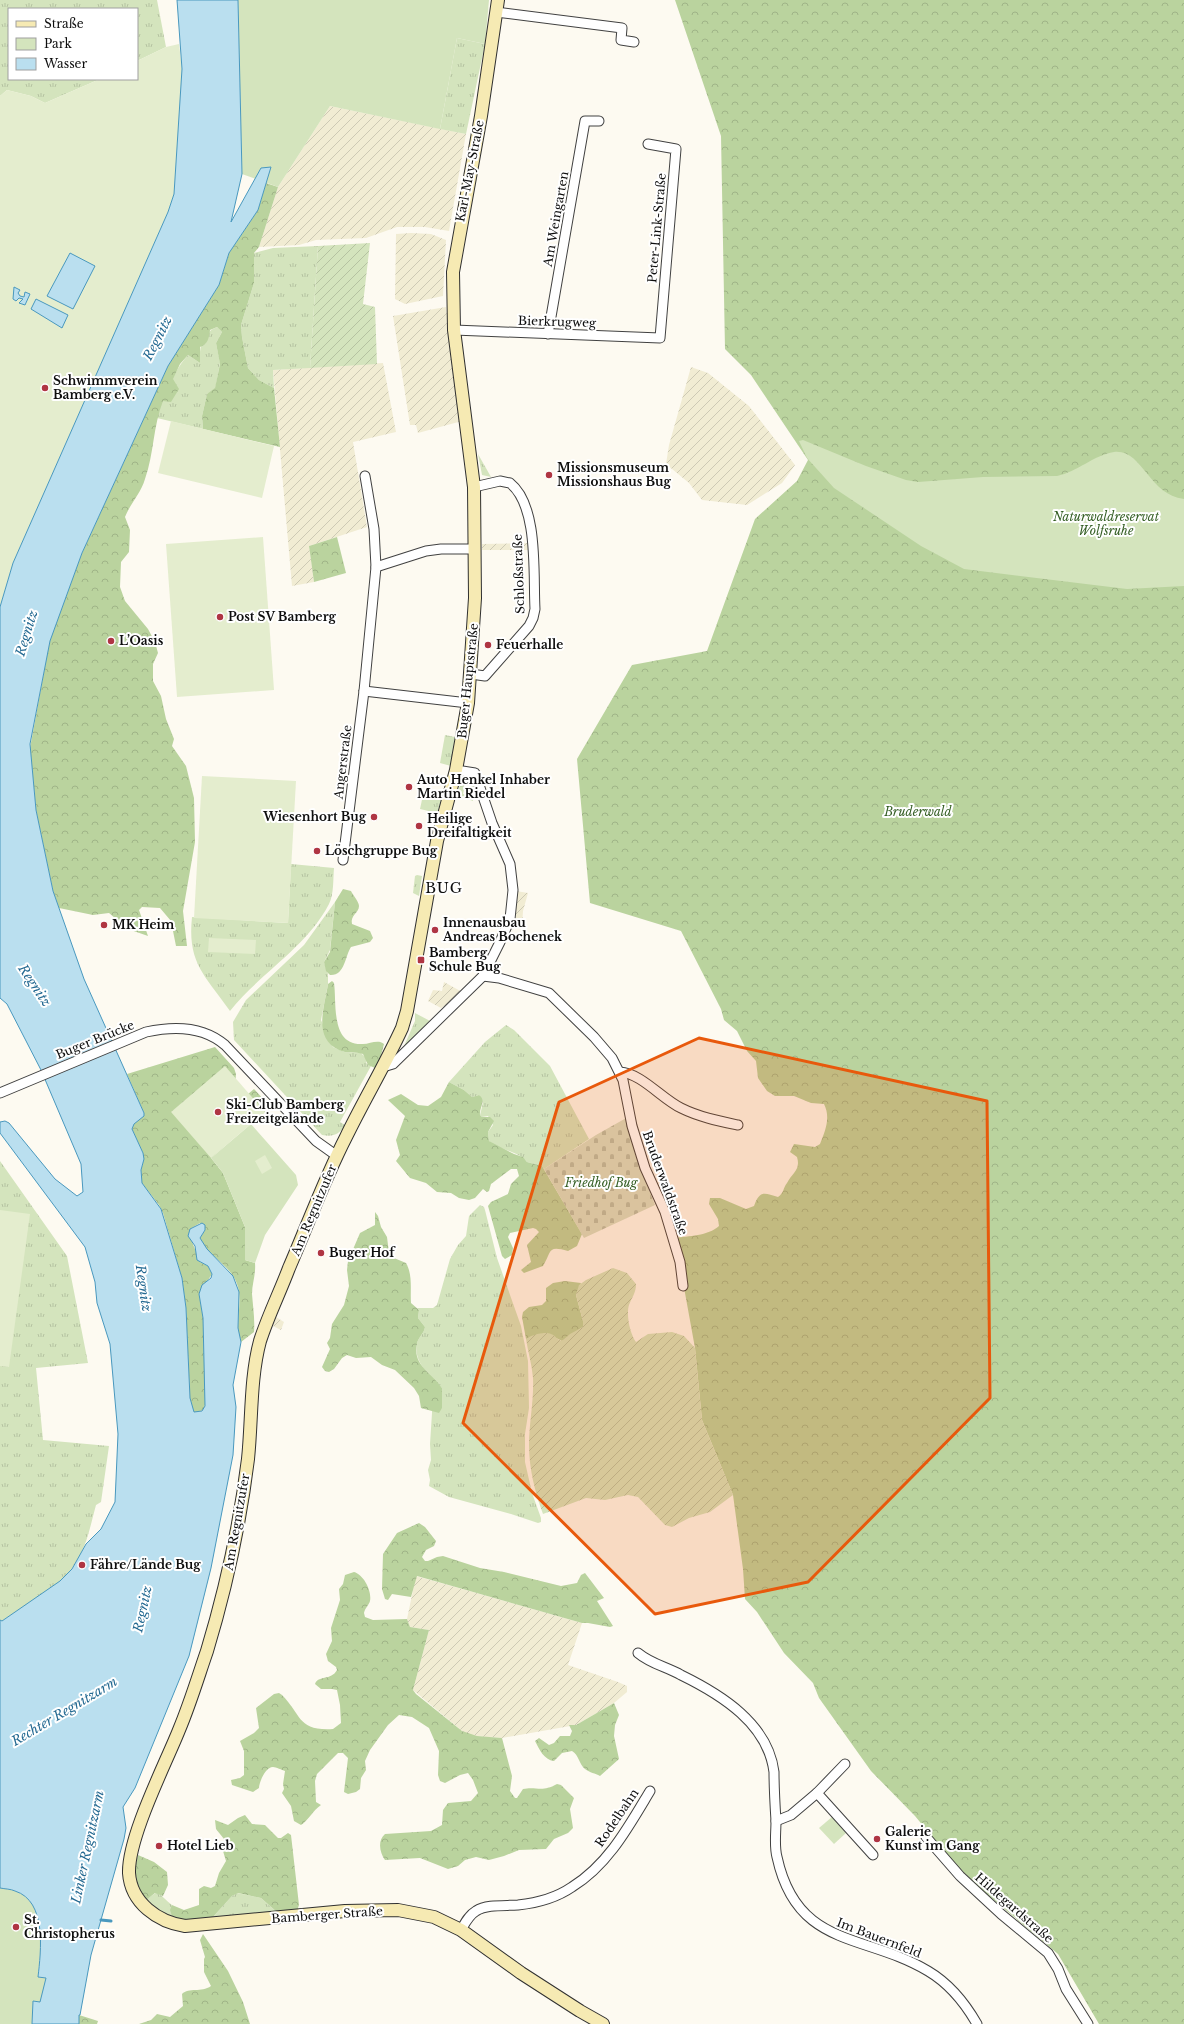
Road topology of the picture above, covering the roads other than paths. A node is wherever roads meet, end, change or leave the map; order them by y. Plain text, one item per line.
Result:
1 (497, 6) edge
2 (634, 42) dead end
3 (599, 121) dead end
4 (648, 144) dead end
5 (454, 330) junction
6 (548, 334) junction
7 (660, 338) joint
8 (365, 476) dead end
9 (474, 487) junction
10 (475, 549) junction
11 (376, 567) junction
12 (471, 674) junction
13 (364, 692) junction
14 (468, 703) junction
15 (456, 770) junction
16 (343, 860) dead end
17 (483, 976) junction
18 (383, 1067) junction
19 (620, 1072) junction
20 (1, 1090) edge
21 (738, 1125) dead end
22 (337, 1156) junction
23 (683, 1286) dead end
24 (638, 1653) dead end
25 (845, 1764) dead end
26 (650, 1791) dead end
27 (817, 1793) junction
28 (776, 1821) junction
29 (926, 1837) dead end
30 (873, 1855) dead end
31 (132, 1886) joint
32 (461, 1930) junction
33 (604, 2024) edge
34 (978, 2024) edge
35 (1088, 2024) edge

1 - 2 street, Karl-May-Straße
1 - 5 street, Karl-May-Straße
3 - 6 street, Am Weingarten
4 - 7 street, Peter-Link-Straße
5 - 6 street, Bierkrugweg
5 - 9 street, Buger Hauptstraße
6 - 7 street, Bierkrugweg
8 - 11 street, Angerstraße
9 - 10 street, Buger Hauptstraße
9 - 12 street, Schloßstraße
10 - 11 street
10 - 12 street, Buger Hauptstraße
11 - 13 street, Angerstraße
12 - 14 street, Buger Hauptstraße
13 - 14 street
13 - 16 street, Angerstraße
14 - 15 street, Buger Hauptstraße
15 - 17 street
15 - 18 street, Buger Hauptstraße
17 - 18 street
17 - 19 street, Bruderwaldstraße
18 - 22 street, Buger Hauptstraße
19 - 21 street
19 - 23 street, Bruderwaldstraße
20 - 22 street, Buger Brücke
22 - 31 street, Am Regnitzufer
24 - 28 street, Im Bauernfeld
25 - 27 street
26 - 32 street, Rodelbahn
27 - 28 street
27 - 30 street
28 - 34 street, Im Bauernfeld
29 - 35 street, Hildegardstraße
31 - 32 street, Bamberger Straße
32 - 33 street, Bamberger Straße

